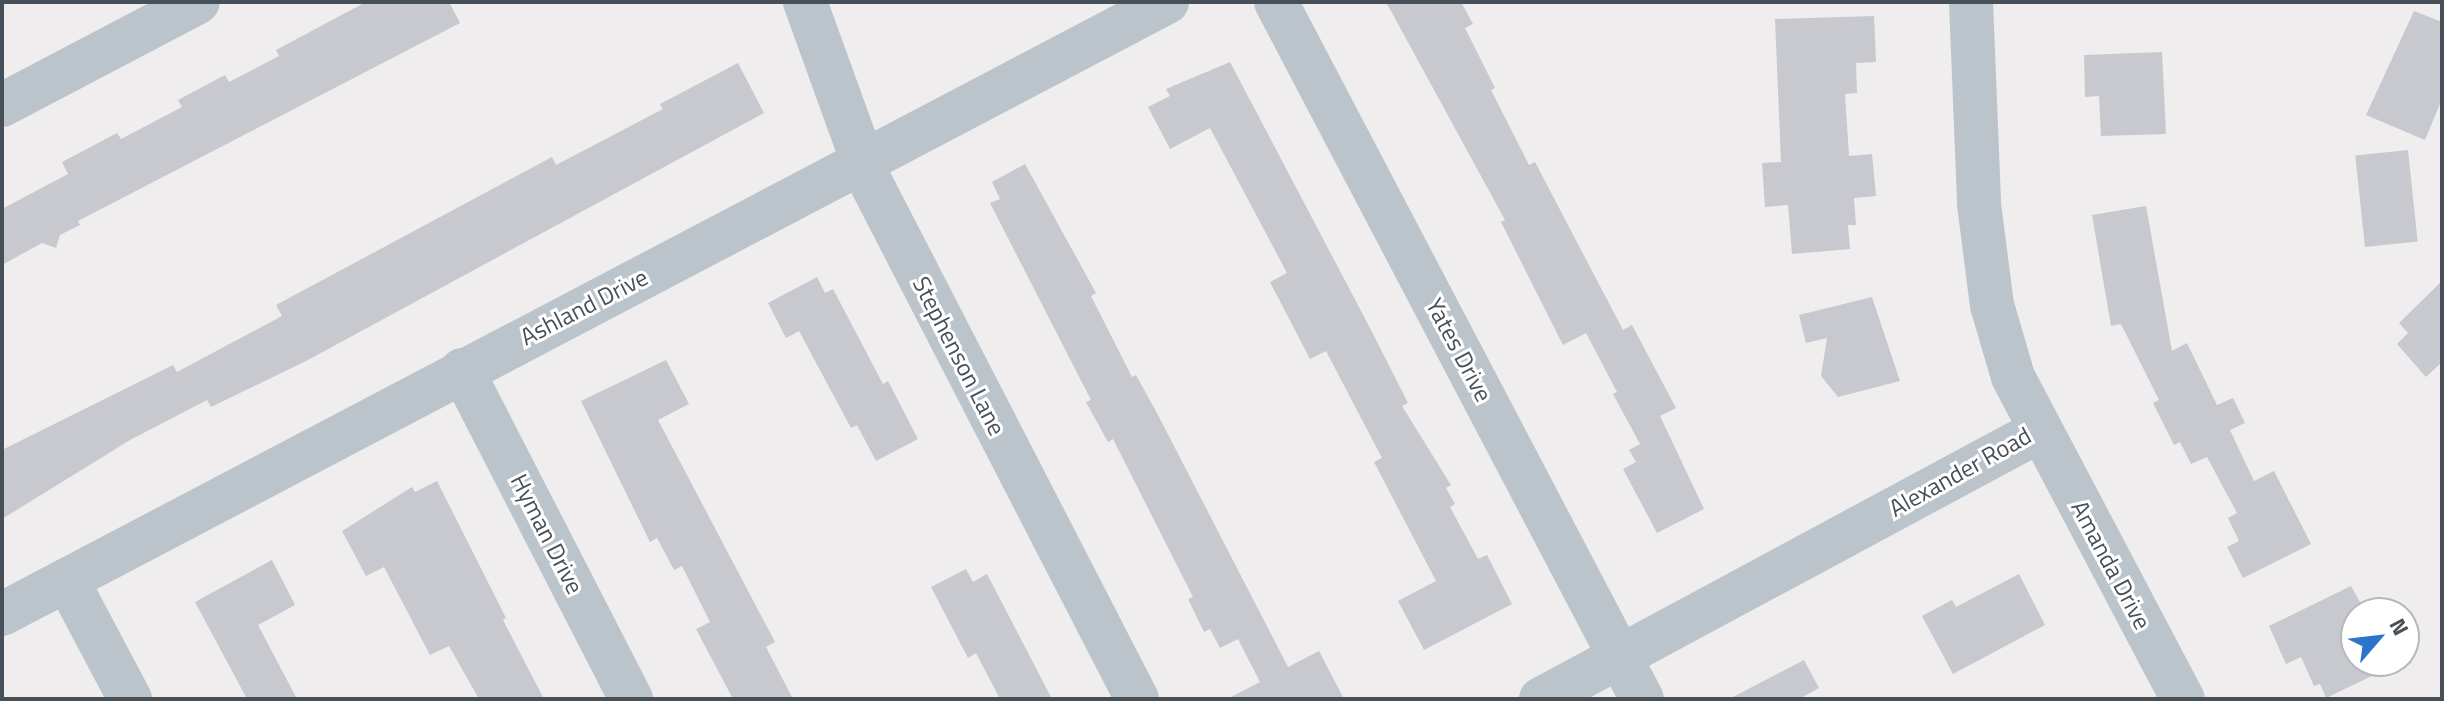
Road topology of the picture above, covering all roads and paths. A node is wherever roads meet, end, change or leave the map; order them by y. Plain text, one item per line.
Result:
1 (198, 2) edge
2 (805, 2) edge
3 (1167, 2) edge
4 (1276, 2) edge
5 (1971, 2) edge
6 (2, 105) edge
7 (862, 162) junction
8 (462, 370) junction
9 (2039, 431) junction
10 (67, 580) junction
11 (2, 614) edge
12 (1620, 657) junction
13 (130, 699) edge
14 (631, 699) edge
15 (1137, 699) edge
16 (1541, 699) edge
17 (1642, 699) edge
18 (2183, 699) edge

1 - 6 street
2 - 7 street, Stephenson Lane
3 - 7 street, Ashland Drive
4 - 12 street, Yates Drive
5 - 9 street, Alexander Road
7 - 8 street, Ashland Drive
7 - 15 street, Stephenson Lane
8 - 10 street, Ashland Drive
8 - 14 street, Hyman Drive
9 - 12 street, Alexander Road
9 - 18 street, Amanda Drive
10 - 11 street, Ashland Drive
10 - 13 street
12 - 16 street, Alexander Road
12 - 17 street, Yates Drive

